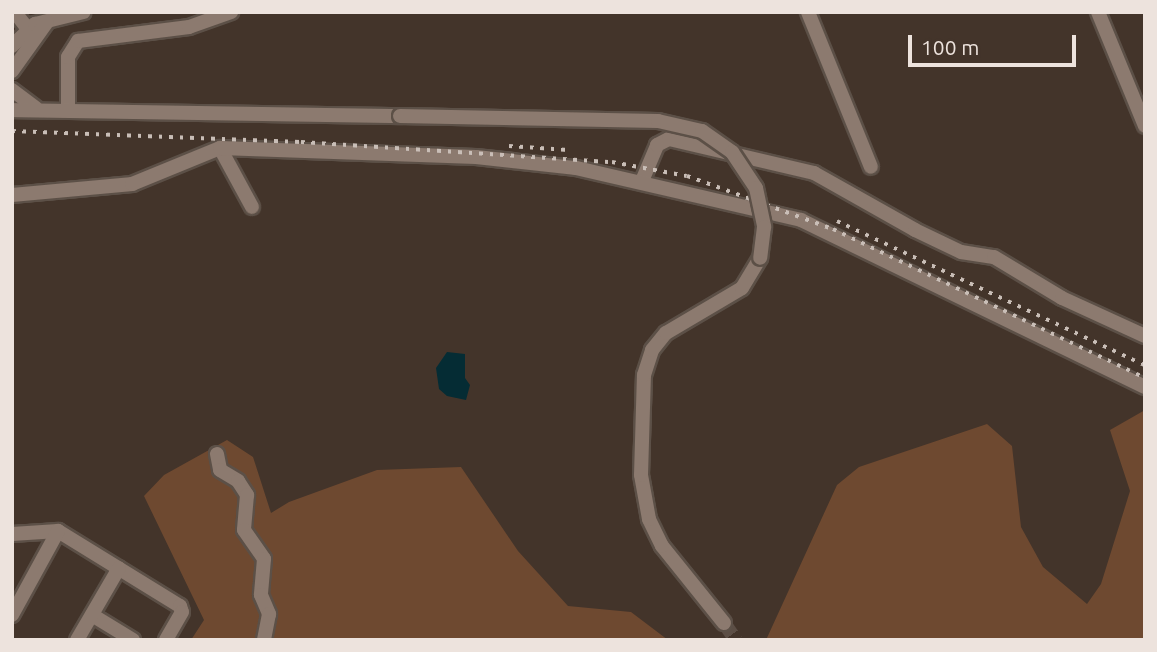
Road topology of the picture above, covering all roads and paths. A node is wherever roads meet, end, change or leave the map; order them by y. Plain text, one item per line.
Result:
1 (84, 12) edge
2 (231, 12) edge
3 (808, 12) edge
4 (1098, 12) edge
5 (15, 14) edge
6 (58, 18) junction
7 (27, 28) junction
8 (12, 46) edge
9 (12, 72) edge
10 (12, 90) edge
11 (64, 109) junction
12 (12, 110) edge
13 (1145, 126) edge
14 (220, 148) junction
15 (871, 167) dead end
16 (642, 181) junction
17 (12, 195) edge
18 (252, 207) dead end
19 (1145, 336) edge
20 (1145, 387) edge
21 (217, 454) dead end
22 (58, 531) junction
23 (12, 534) edge
24 (119, 568) junction
25 (12, 615) edge
26 (92, 615) junction
27 (724, 623) tunnel mouth
28 (77, 640) edge
29 (133, 640) edge
30 (166, 640) edge
31 (264, 640) edge

1 - 6 street
2 - 11 street
3 - 15 street
4 - 13 street
5 - 7 street
6 - 7 street
6 - 9 street
7 - 8 street
10 - 11 street
11 - 12 street
11 - 27 street, bridge
14 - 16 street
14 - 17 street
14 - 18 street
16 - 19 street
16 - 20 street
21 - 31 street
22 - 23 street
22 - 24 street
22 - 25 street
24 - 26 street
24 - 30 street
26 - 28 street
26 - 29 street

